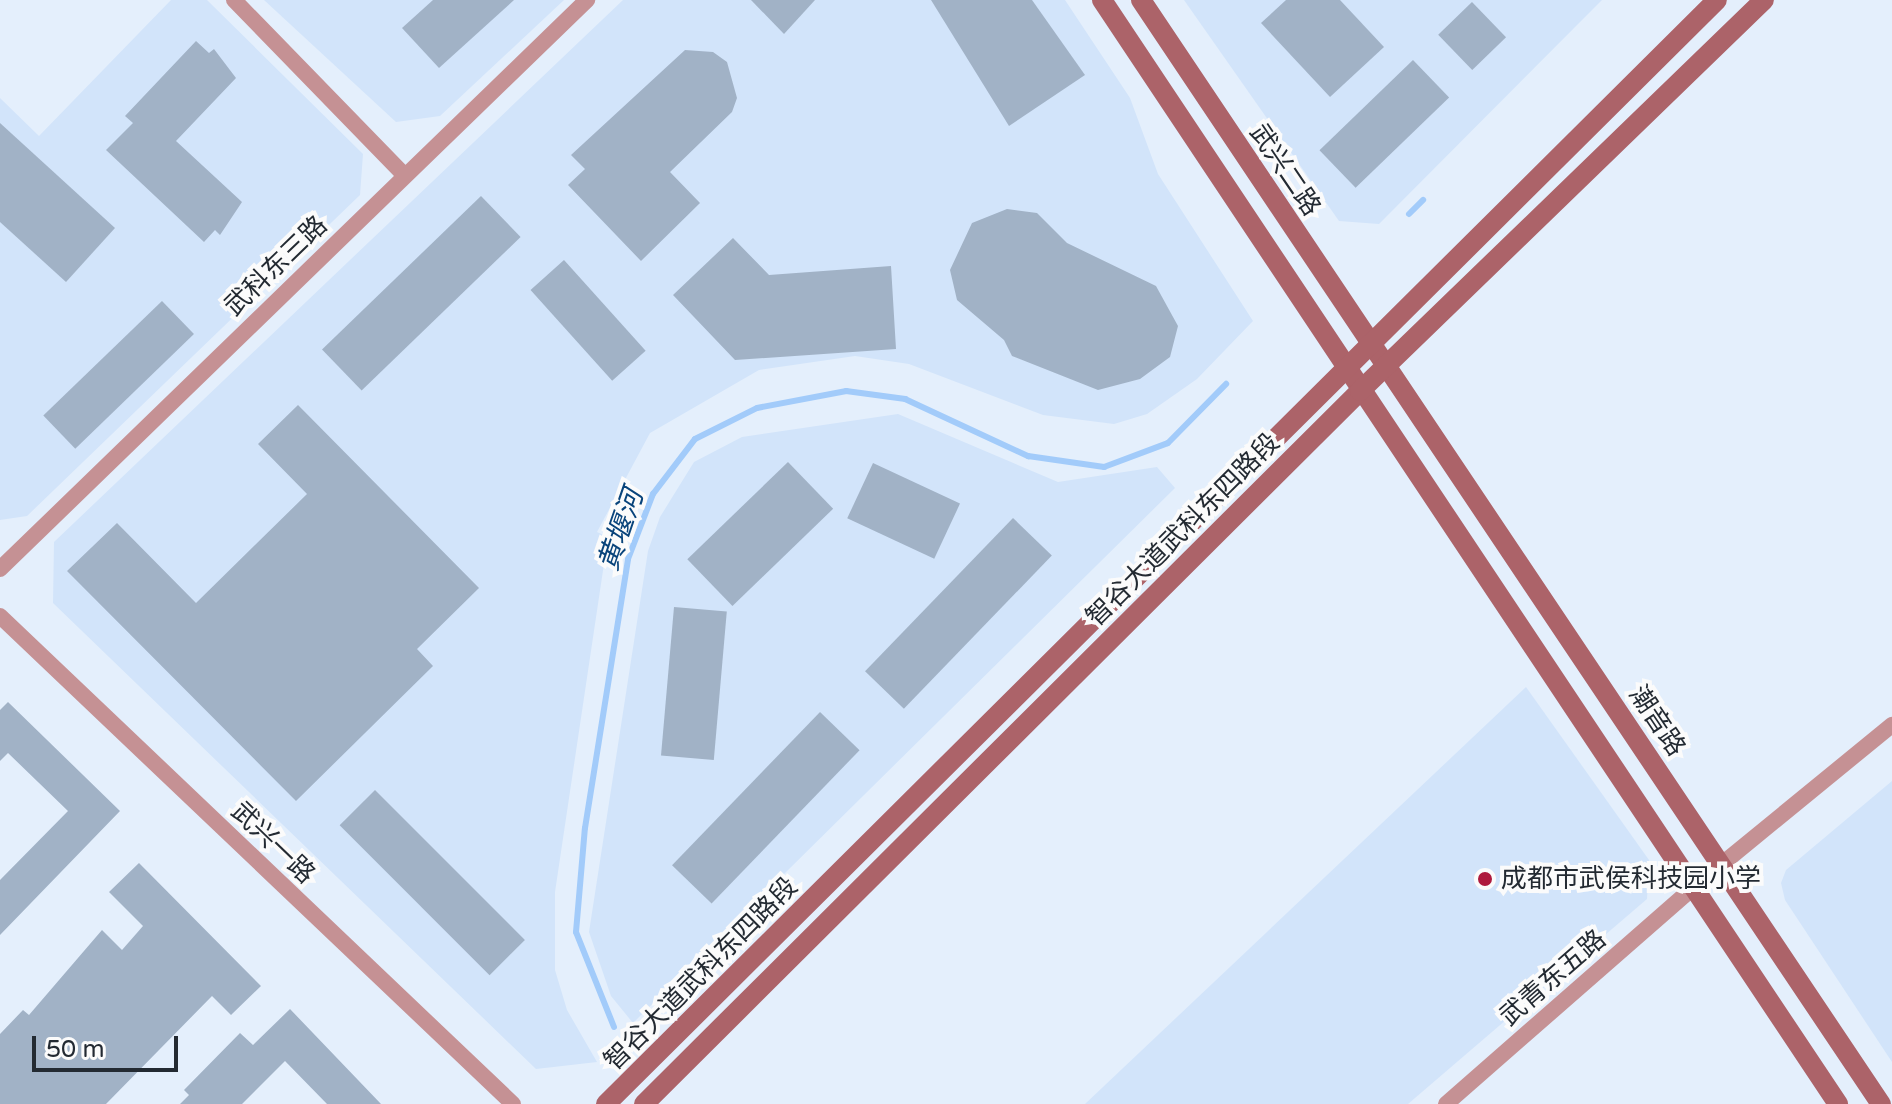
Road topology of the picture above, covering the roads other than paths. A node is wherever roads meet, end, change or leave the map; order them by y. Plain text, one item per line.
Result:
1 (234, 0) edge
2 (587, 0) edge
3 (1102, 0) edge
4 (1141, 0) edge
5 (1717, 0) edge
6 (1764, 0) edge
7 (404, 175) junction
8 (1370, 343) junction
9 (1389, 367) junction
10 (1344, 369) junction
11 (1360, 391) junction
12 (0, 569) edge
13 (0, 616) edge
14 (1892, 725) edge
15 (1722, 864) junction
16 (1692, 889) junction
17 (513, 1104) edge
18 (606, 1104) edge
19 (644, 1104) edge
20 (1446, 1104) edge
21 (1838, 1104) edge
22 (1881, 1104) edge

1 - 7 street
2 - 7 street, 武科东三路
3 - 10 main road
4 - 8 main road, 武兴二路
5 - 8 main road, 智谷大道武科东四路段
6 - 9 main road, 智谷大道武科东四路段
7 - 12 street, 武科东三路
8 - 9 main road, 武兴二路
8 - 10 main road, 智谷大道武科东四路段
9 - 11 main road, 智谷大道武科东四路段
9 - 15 main road, 潮音路
10 - 11 main road
10 - 18 main road, 智谷大道武科东四路段
11 - 16 main road
11 - 19 main road, 智谷大道武科东四路段
13 - 17 street, 武兴一路
14 - 15 street
15 - 22 main road, 潮音路
16 - 20 street, 武青东五路
16 - 21 main road

